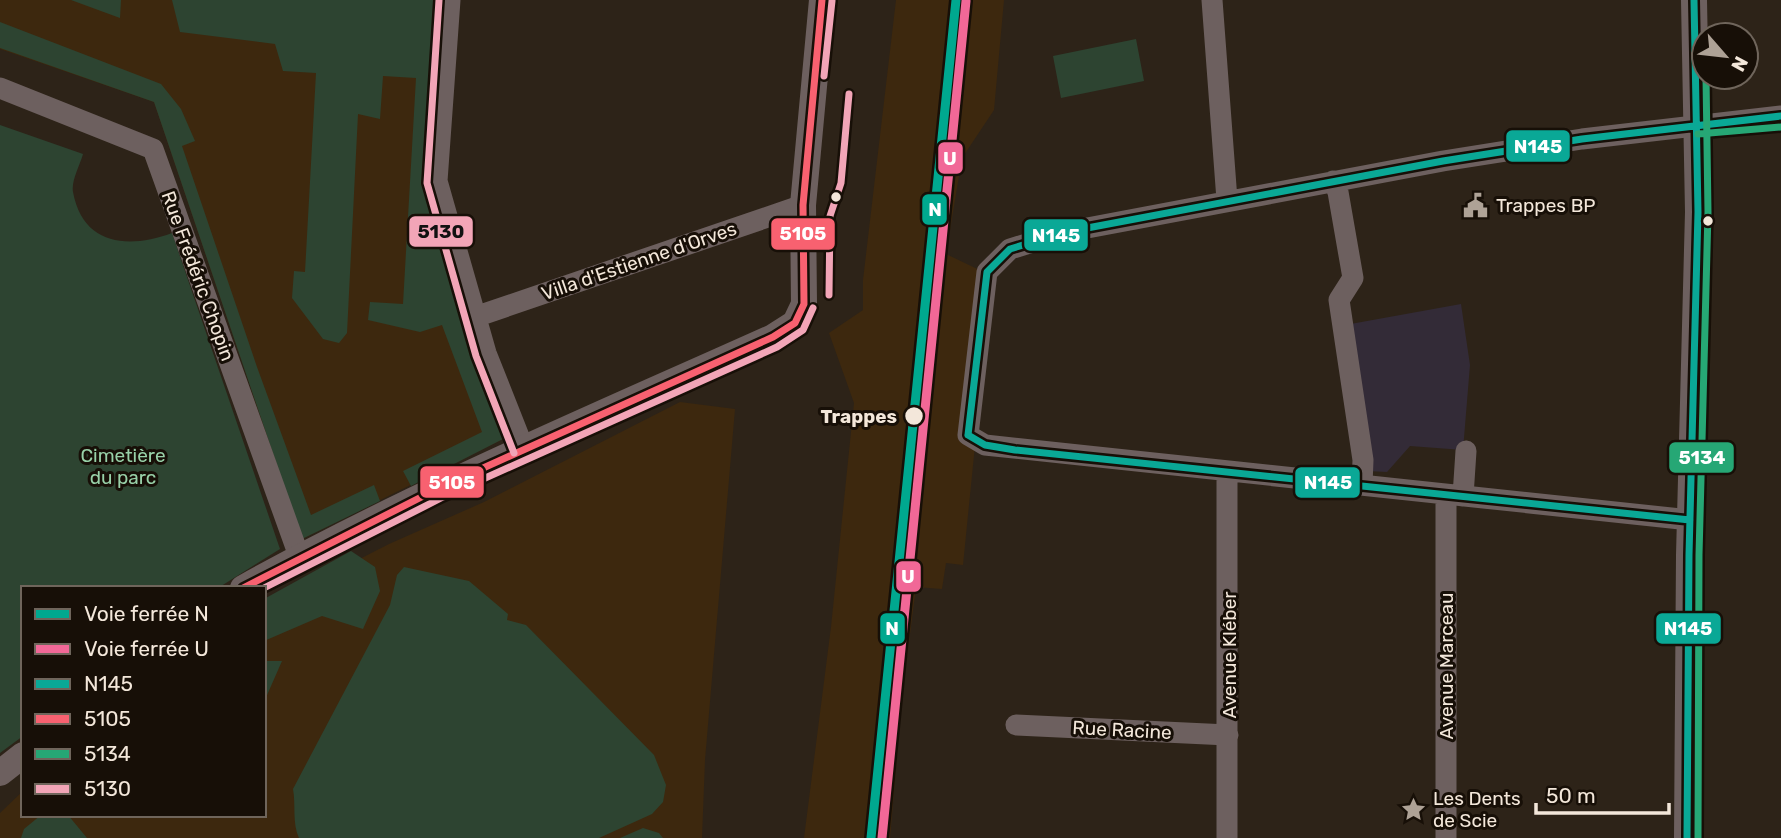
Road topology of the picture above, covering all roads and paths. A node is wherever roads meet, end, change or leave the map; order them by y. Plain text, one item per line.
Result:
1 (450, 0) edge
2 (822, 0) edge
3 (1212, 0) edge
4 (1694, 0) edge
5 (0, 88) edge
6 (1781, 116) edge
7 (1697, 124) junction
8 (1333, 181) junction
9 (1227, 200) junction
10 (803, 205) junction
11 (475, 317) junction
12 (524, 449) junction
13 (1466, 451) dead end
14 (1227, 471) junction
15 (1362, 485) junction
16 (1454, 495) junction
17 (1690, 520) junction
18 (299, 556) junction
19 (246, 586) edge
20 (1016, 726) dead end
21 (1228, 735) junction
22 (21, 757) edge
23 (0, 773) edge
24 (1227, 838) edge
25 (1446, 838) edge
26 (1687, 838) edge

1 - 11 street
2 - 10 street
3 - 9 street
4 - 7 street
5 - 18 street, Rue Frédéric Chopin
6 - 7 street
7 - 8 street
7 - 17 street
8 - 9 street
8 - 15 street
9 - 14 street
10 - 11 street, Villa d'Estienne d'Orves
10 - 12 street
11 - 12 street
12 - 18 street
13 - 16 street, Avenue Marceau
14 - 15 street
14 - 21 street, Avenue Kléber
15 - 16 street
16 - 17 street
16 - 25 street, Avenue Marceau
17 - 26 street
18 - 19 street
20 - 21 street, Rue Racine
21 - 24 street, Avenue Kléber
22 - 23 street

